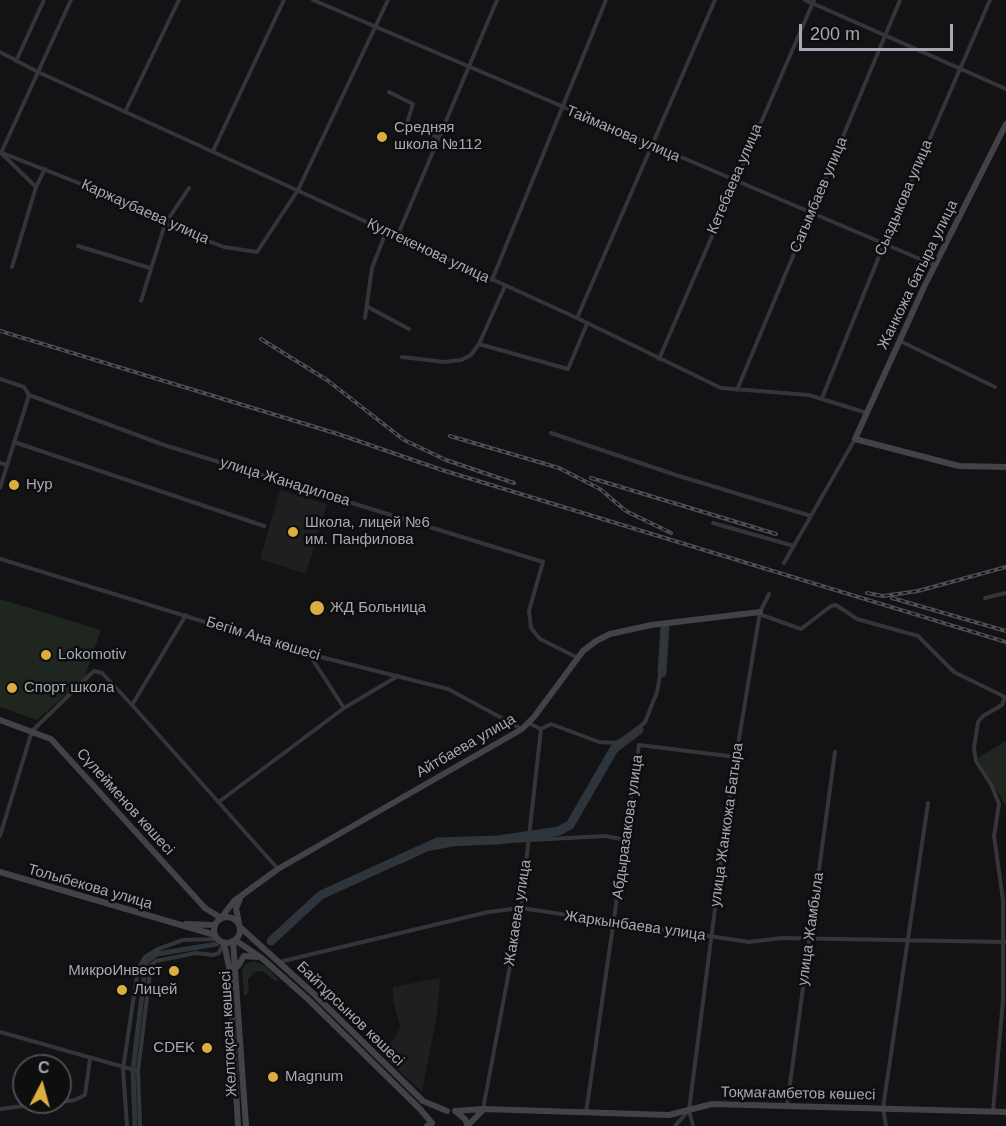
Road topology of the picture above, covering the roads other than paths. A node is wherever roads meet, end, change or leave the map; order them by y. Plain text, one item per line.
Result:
1 (44, 0) edge
2 (71, 0) edge
3 (178, 0) edge
4 (284, 0) edge
5 (313, 0) edge
6 (388, 0) edge
7 (497, 0) edge
8 (606, 0) edge
9 (715, 0) edge
10 (805, 0) edge
11 (900, 0) edge
12 (990, 0) edge
13 (813, 2) edge
14 (375, 27) junction
15 (886, 36) junction
16 (0, 52) edge
17 (16, 61) junction
18 (468, 68) junction
19 (960, 69) junction
20 (38, 72) junction
21 (1006, 89) edge
22 (389, 92) dead end
23 (562, 108) junction
24 (125, 112) junction
25 (1006, 124) edge
26 (439, 138) junction
27 (651, 146) junction
28 (213, 151) junction
29 (1, 153) edge
30 (45, 169) junction
31 (734, 181) junction
32 (36, 187) junction
33 (189, 188) dead end
34 (298, 190) junction
35 (811, 213) junction
36 (165, 224) junction
37 (386, 232) junction
38 (397, 237) junction
39 (884, 244) junction
40 (78, 246) dead end
41 (934, 265) junction
42 (12, 267) dead end
43 (150, 268) junction
44 (492, 280) junction
45 (505, 286) junction
46 (141, 301) dead end
47 (368, 307) junction
48 (365, 318) dead end
49 (577, 318) junction
50 (587, 324) junction
51 (409, 329) dead end
52 (899, 341) junction
53 (479, 344) junction
54 (402, 357) dead end
55 (659, 359) junction
56 (0, 379) edge
57 (995, 387) dead end
58 (737, 390) junction
59 (29, 395) junction
60 (822, 398) junction
61 (867, 412) junction
62 (551, 433) dead end
63 (855, 439) junction
64 (14, 442) junction
65 (0, 463) edge
66 (7, 465) junction
67 (1006, 467) edge
68 (0, 488) edge
69 (811, 516) junction
70 (712, 523) dead end
71 (264, 526) dead end
72 (794, 546) junction
73 (0, 559) edge
74 (784, 563) dead end
75 (1006, 592) edge
76 (769, 594) dead end
77 (985, 598) dead end
78 (759, 613) junction
79 (186, 615) junction
80 (663, 623) junction
81 (309, 654) junction
82 (578, 658) junction
83 (398, 676) junction
84 (132, 705) junction
85 (344, 708) junction
86 (0, 720) edge
87 (528, 723) junction
88 (522, 729) junction
89 (541, 729) junction
90 (32, 731) junction
91 (835, 752) dead end
92 (736, 757) junction
93 (220, 801) junction
94 (928, 802) dead end
95 (0, 836) edge
96 (529, 839) junction
97 (626, 840) junction
98 (400, 862) dead end
99 (278, 869) junction
100 (0, 873) edge
101 (244, 894) junction
102 (520, 908) junction
103 (221, 918) junction
104 (614, 923) junction
105 (173, 924) junction
106 (215, 925) junction
107 (239, 926) junction
108 (216, 937) junction
109 (712, 937) junction
110 (809, 939) junction
111 (234, 941) junction
112 (908, 941) junction
113 (1004, 942) edge
114 (224, 943) junction
115 (263, 959) junction
116 (278, 962) junction
117 (270, 965) junction
118 (237, 973) junction
119 (0, 1032) edge
120 (90, 1059) junction
121 (123, 1069) junction
122 (138, 1071) junction
123 (72, 1098) edge
124 (787, 1106) junction
125 (884, 1108) junction
126 (483, 1109) junction
127 (689, 1110) junction
128 (447, 1111) junction
129 (455, 1111) junction
130 (993, 1112) junction
131 (1006, 1112) edge
132 (586, 1113) junction
133 (430, 1125) edge
134 (468, 1125) edge
135 (127, 1126) edge
136 (140, 1126) edge
137 (238, 1126) edge
138 (246, 1126) edge
139 (675, 1126) edge
140 (693, 1126) edge
141 (886, 1126) edge

1 - 17 street
2 - 20 street
3 - 24 street
4 - 28 street
5 - 14 street, Тайманова улица
6 - 14 street
7 - 18 street
8 - 23 street
9 - 27 street
10 - 13 street
11 - 15 street, Сагымбаев улица
12 - 19 street, Сыздыкова улица
13 - 15 street
13 - 31 street, Кетебаева улица
14 - 18 street, Тайманова улица
14 - 34 street
15 - 19 street
15 - 35 street, Сагымбаев улица
16 - 17 street, Култекенова улица
17 - 20 street, Култекенова улица
18 - 23 street, Тайманова улица
18 - 26 street
19 - 21 street
19 - 39 street, Сыздыкова улица
20 - 24 street, Култекенова улица
20 - 29 street
22 - 26 street
23 - 27 street, Тайманова улица
23 - 44 street
24 - 28 street, Култекенова улица
25 - 41 street, Жанкожа батыра улица
26 - 38 street
27 - 31 street, Тайманова улица
27 - 49 street
28 - 34 street, Култекенова улица
29 - 30 street, Каржаубаева улица
29 - 32 street
30 - 32 street
30 - 36 street, Каржаубаева улица
31 - 35 street, Тайманова улица
31 - 55 street, Кетебаева улица
32 - 42 street
33 - 36 street
34 - 36 street, Каржаубаева улица
34 - 37 street, Култекенова улица
35 - 39 street, Тайманова улица
35 - 58 street, Сагымбаев улица
36 - 43 street
37 - 38 street, Култекенова улица
37 - 47 street
38 - 44 street, Култекенова улица
39 - 41 street, Тайманова улица
39 - 60 street, Сыздыкова улица
40 - 43 street
41 - 52 street, Жанкожа батыра улица
43 - 46 street
44 - 45 street, Култекенова улица
45 - 49 street, Култекенова улица
45 - 53 street
47 - 48 street
47 - 51 street
49 - 50 street, Култекенова улица
50 - 53 street
50 - 55 street, Култекенова улица
52 - 57 street
52 - 61 street, Жанкожа батыра улица
53 - 54 street
55 - 58 street, Култекенова улица
56 - 59 street, улица Жанадилова
58 - 60 street, Култекенова улица
59 - 64 street
59 - 82 street, улица Жанадилова
60 - 61 street, Култекенова улица
61 - 63 street, Жанкожа батыра улица
62 - 69 street
63 - 67 street
63 - 69 street
64 - 66 street
64 - 71 street
65 - 66 street
66 - 68 street
69 - 72 street
70 - 72 street
72 - 74 street
73 - 79 street, Бегім Ана көшесі
75 - 77 street
76 - 78 street, улица Жанкожа Батыра
78 - 80 street, Айтбаева улица
78 - 92 street, улица Жанкожа Батыра
78 - 113 street
79 - 81 street, Бегім Ана көшесі
79 - 84 street
80 - 82 street, Айтбаева улица
80 - 89 street
81 - 83 street, Бегім Ана көшесі
81 - 85 street
82 - 87 street, Айтбаева улица
83 - 85 street
83 - 88 street, Бегім Ана көшесі
84 - 90 street
84 - 93 street
85 - 93 street
86 - 90 street, Сүлейменов көшесі
87 - 88 street, Айтбаева улица
87 - 89 street
88 - 99 street, Айтбаева улица
89 - 96 street, Жакаева улица
90 - 95 street
90 - 103 street, Сүлейменов көшесі
91 - 110 street, улица Жамбыла
92 - 97 street, Абдыразакова улица
92 - 109 street, улица Жанкожа Батыра
93 - 99 street
94 - 112 street
96 - 97 street
96 - 98 street
96 - 102 street, Жакаева улица
97 - 104 street, Абдыразакова улица
99 - 101 street, Айтбаева улица
100 - 105 street, Толыбекова улица
101 - 103 street, Айтбаева улица
101 - 107 street
102 - 104 street, Жаркынбаева улица
102 - 116 street, Жаркынбаева улица
102 - 126 street, Жакаева улица
103 - 106 street
103 - 107 street
104 - 109 street, Жаркынбаева улица
104 - 132 street, Абдыразакова улица
105 - 106 street
105 - 108 street
106 - 108 street
107 - 111 street
107 - 116 street, Байтұрсынов көшесі
108 - 114 street
108 - 121 street
109 - 110 street, Жаркынбаева улица
109 - 127 street, улица Жанкожа Батыра
110 - 112 street, Жаркынбаева улица
110 - 124 street, улица Жамбыла
111 - 114 street
111 - 115 street, Байтұрсынов көшесі
111 - 118 street, Желтоқсан көшесі
112 - 113 street, Жаркынбаева улица
112 - 125 street
113 - 130 street
114 - 122 street
114 - 137 street, Желтоқсан көшесі
115 - 117 street, Байтұрсынов көшесі
115 - 118 street
116 - 117 street, Жаркынбаева улица
116 - 128 street, Байтұрсынов көшесі
117 - 133 street, Байтұрсынов көшесі
118 - 138 street, Желтоқсан көшесі
119 - 120 street
120 - 121 street
120 - 123 street
121 - 122 street
121 - 135 street
122 - 136 street
124 - 125 street, Тоқмағамбетов көшесі
124 - 127 street, Тоқмағамбетов көшесі
125 - 130 street, Тоқмағамбетов көшесі
125 - 141 street
126 - 129 street, Тоқмағамбетов көшесі
126 - 132 street, Тоқмағамбетов көшесі
126 - 134 street
127 - 132 street, Тоқмағамбетов көшесі
127 - 139 street
127 - 140 street
128 - 129 street, Тоқмағамбетов көшесі
128 - 133 street
129 - 134 street
130 - 131 street, Тоқмағамбетов көшесі

